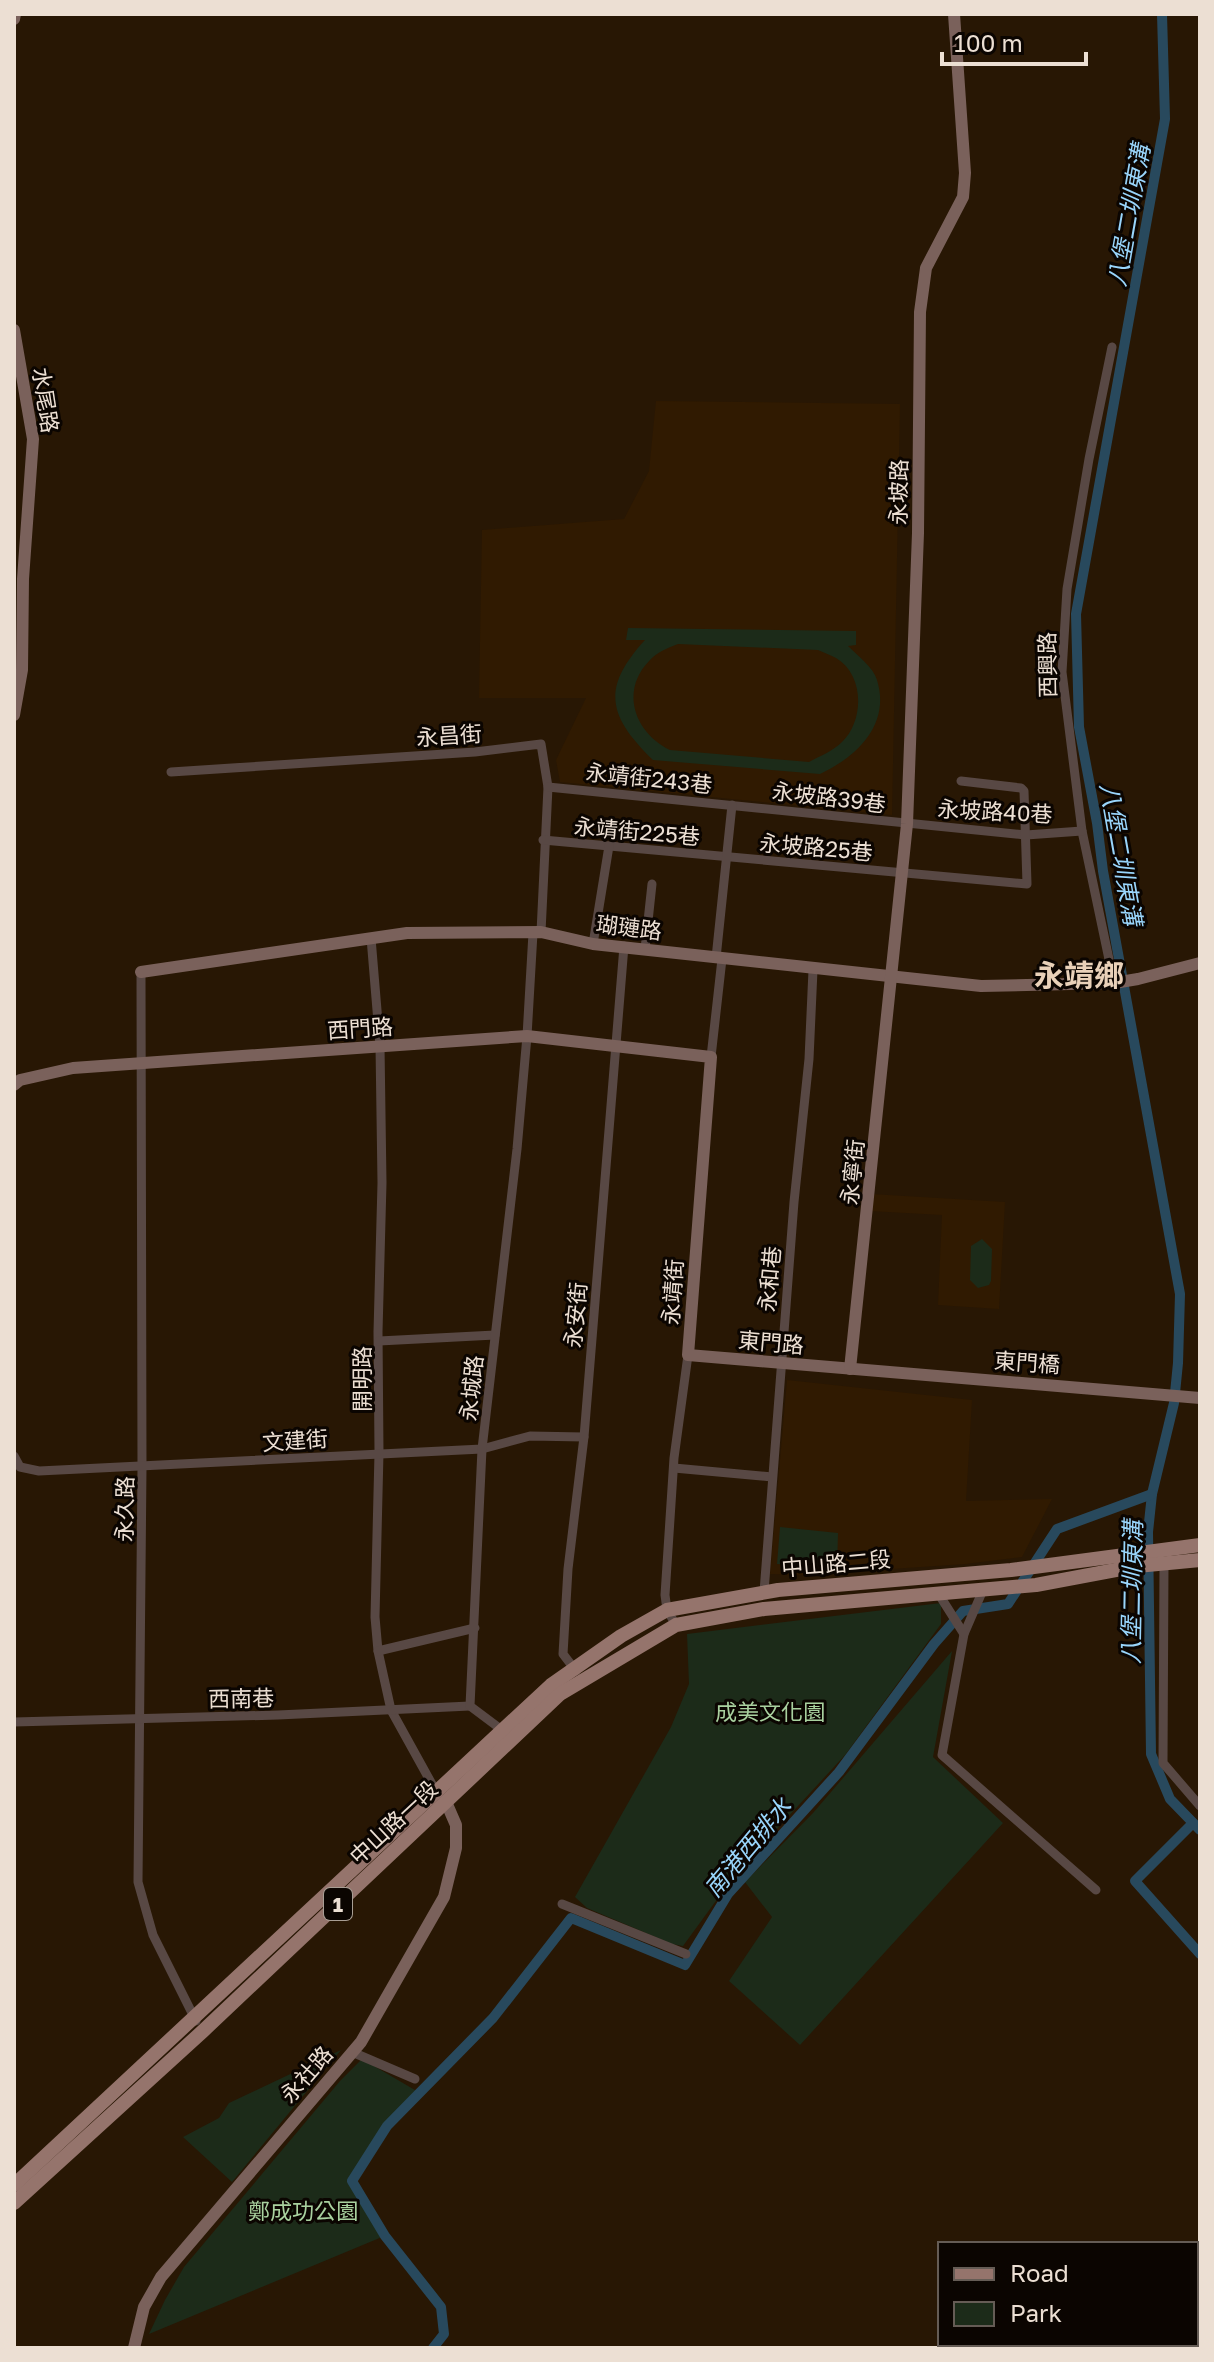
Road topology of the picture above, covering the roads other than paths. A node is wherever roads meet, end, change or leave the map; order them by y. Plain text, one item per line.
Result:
1 (954, 14) edge
2 (14, 330) edge
3 (1112, 347) dead end
4 (14, 715) edge
5 (171, 772) dead end
6 (961, 781) dead end
7 (548, 787) junction
8 (732, 805) junction
9 (746, 805) joint
10 (907, 824) junction
11 (1082, 831) junction
12 (1026, 835) junction
13 (543, 840) junction
14 (609, 846) junction
15 (727, 857) junction
16 (903, 873) junction
17 (652, 884) dead end
18 (537, 933) junction
19 (371, 938) junction
20 (593, 944) junction
21 (624, 946) junction
22 (645, 949) junction
23 (719, 958) junction
24 (1200, 963) edge
25 (813, 970) junction
26 (141, 972) joint
27 (890, 978) junction
28 (1114, 982) junction
29 (527, 1036) junction
30 (380, 1046) junction
31 (615, 1046) junction
32 (711, 1057) junction
33 (143, 1064) junction
34 (14, 1085) edge
35 (495, 1335) junction
36 (379, 1341) junction
37 (688, 1355) junction
38 (780, 1363) junction
39 (850, 1369) junction
40 (1195, 1397) edge
41 (584, 1437) junction
42 (482, 1449) junction
43 (379, 1453) junction
44 (14, 1456) edge
45 (142, 1468) junction
46 (674, 1468) junction
47 (772, 1477) junction
48 (1200, 1545) edge
49 (1164, 1556) junction
50 (1138, 1559) junction
51 (1200, 1560) edge
52 (983, 1590) junction
53 (764, 1592) junction
54 (938, 1593) junction
55 (667, 1610) junction
56 (676, 1625) junction
57 (475, 1628) junction
58 (964, 1634) junction
59 (378, 1651) junction
60 (578, 1674) junction
61 (470, 1706) junction
62 (391, 1710) junction
63 (139, 1718) junction
64 (14, 1722) edge
65 (502, 1730) junction
66 (441, 1798) junction
67 (1200, 1806) edge
68 (1096, 1890) dead end
69 (562, 1904) dead end
70 (686, 1954) dead end
71 (193, 2017) junction
72 (203, 2031) junction
73 (352, 2052) junction
74 (415, 2079) dead end
75 (14, 2185) edge
76 (14, 2203) edge
77 (134, 2348) edge

1 - 10 street, 永坡路
2 - 4 street, 水尾路
3 - 11 street, 西興路
5 - 7 street, 永昌街
6 - 12 street
7 - 8 street, 永靖街243巷
7 - 13 street, 永昌街
8 - 9 street, 永靖街243巷
8 - 15 street, 永靖街
9 - 10 street, 永坡路39巷
10 - 12 street, 永坡路40巷
10 - 16 street, 永坡路
11 - 12 street, 永坡路40巷
11 - 28 street, 西興路
12 - 16 street, 永坡路25巷
13 - 14 street, 永靖街225巷
13 - 18 street, 永昌街
14 - 15 street, 永靖街225巷
14 - 20 street
15 - 16 street, 永坡路25巷
15 - 23 street, 永靖街
16 - 27 street, 永坡路
17 - 22 street
18 - 19 street, 瑚璉路
18 - 20 street, 瑚璉路
18 - 29 street, 永城路
19 - 26 street, 瑚璉路
19 - 30 street, 開明路
20 - 21 street, 瑚璉路
21 - 22 street, 瑚璉路
21 - 31 street, 永安街
22 - 23 street, 瑚璉路
23 - 25 street, 瑚璉路
23 - 32 street, 永靖街
24 - 28 street, 瑚璉路
25 - 27 street, 瑚璉路
25 - 38 street, 永和巷
26 - 33 street, 永久路
27 - 28 street, 瑚璉路
27 - 39 street, 永寧街
29 - 30 street, 西門路
29 - 31 street, 西門路
29 - 35 street, 永城路
30 - 33 street, 西門路
30 - 36 street, 開明路
31 - 32 street, 西門路
31 - 41 street, 永安街
32 - 37 street, 永靖街
33 - 34 street, 西門路
33 - 45 street, 永久路
35 - 36 street
35 - 42 street, 永城路
36 - 43 street, 開明路
37 - 38 street, 東門路
37 - 46 street, 永靖街
38 - 39 street, 東門路
38 - 47 street, 永和巷
39 - 40 street, 東門橋
41 - 42 street, 文建街
41 - 60 street, 永安街
42 - 43 street, 文建街
42 - 57 street, 永城路
43 - 45 street, 文建街
43 - 59 street, 開明路
44 - 45 street, 文建街
45 - 63 street, 永久路
46 - 47 street
46 - 55 street, 永靖街
47 - 53 street, 永和巷
48 - 49 main road, 1
49 - 50 main road, 1
49 - 51 main road, 1
49 - 67 street
50 - 52 main road, 1
50 - 53 main road, 中山路二段 / 1
52 - 54 main road, 中山路二段 / 1
52 - 58 street
53 - 55 main road, 中山路二段 / 1
54 - 56 main road, 中山路二段 / 1
54 - 58 street
55 - 56 street
55 - 60 main road, 中山路一段 / 1
56 - 60 main road, 中山路一段 / 1
57 - 59 street
57 - 61 street, 永城路
58 - 68 street
59 - 62 street, 開明路
60 - 65 main road, 中山路一段 / 1
60 - 66 main road, 中山路一段 / 1
61 - 62 street, 西南巷
61 - 65 street
62 - 63 street, 西南巷
62 - 66 street, 開明路
63 - 64 street, 西南巷
63 - 71 street, 永久路
65 - 66 main road, 中山路一段 / 1
66 - 71 main road, 中山路一段 / 1
66 - 72 main road, 中山路一段 / 1
66 - 73 street, 永社路
69 - 70 street
71 - 72 street, 永久路
71 - 75 main road, 中山路一段 / 1
72 - 76 main road, 中山路一段 / 1
73 - 74 street
73 - 77 street, 永社路

